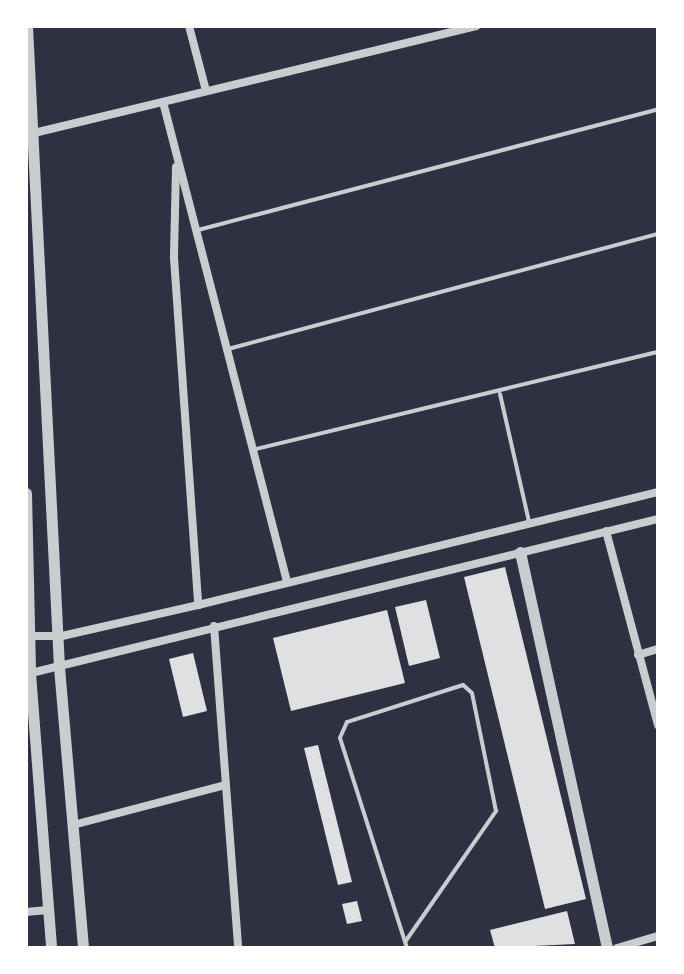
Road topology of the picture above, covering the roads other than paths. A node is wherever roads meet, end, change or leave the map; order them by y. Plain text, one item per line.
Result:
1 (27, 26) edge
2 (189, 26) edge
3 (476, 26) edge
4 (206, 91) junction
5 (163, 102) junction
6 (658, 109) edge
7 (34, 133) junction
8 (176, 156) junction
9 (198, 230) junction
10 (658, 234) edge
11 (227, 350) junction
12 (658, 352) edge
13 (500, 393) junction
14 (250, 450) junction
15 (658, 492) edge
16 (26, 493) edge
17 (658, 519) edge
18 (529, 524) junction
19 (606, 531) junction
20 (520, 552) junction
21 (287, 581) junction
22 (198, 605) junction
23 (214, 626) junction
24 (29, 635) edge
25 (62, 636) junction
26 (658, 649) edge
27 (638, 655) junction
28 (59, 667) junction
29 (28, 674) edge
30 (658, 725) edge
31 (225, 785) junction
32 (73, 825) junction
33 (48, 910) junction
34 (26, 912) edge
35 (658, 936) edge
36 (406, 945) edge
37 (51, 948) edge
38 (83, 948) edge
39 (238, 948) edge
40 (607, 948) edge
41 (617, 948) edge

1 - 7 street
2 - 4 street
3 - 4 street
4 - 5 street
5 - 7 street
5 - 8 street
6 - 9 lane
7 - 25 street
8 - 9 street
8 - 22 street
9 - 11 street
10 - 11 lane
11 - 14 street
12 - 13 lane
13 - 14 lane
13 - 18 lane
14 - 21 street
15 - 18 street
16 - 24 street
17 - 19 street
18 - 21 street
19 - 20 street
19 - 27 street
20 - 23 street
20 - 40 street
21 - 22 street
22 - 25 street
23 - 28 street
23 - 31 street
24 - 25 street
24 - 29 street
25 - 28 street
26 - 27 street
27 - 30 street
28 - 29 street
28 - 32 street
29 - 33 street
31 - 32 street
31 - 39 street
32 - 38 street
33 - 34 street
33 - 37 street
35 - 41 street
36 - 36 lane

